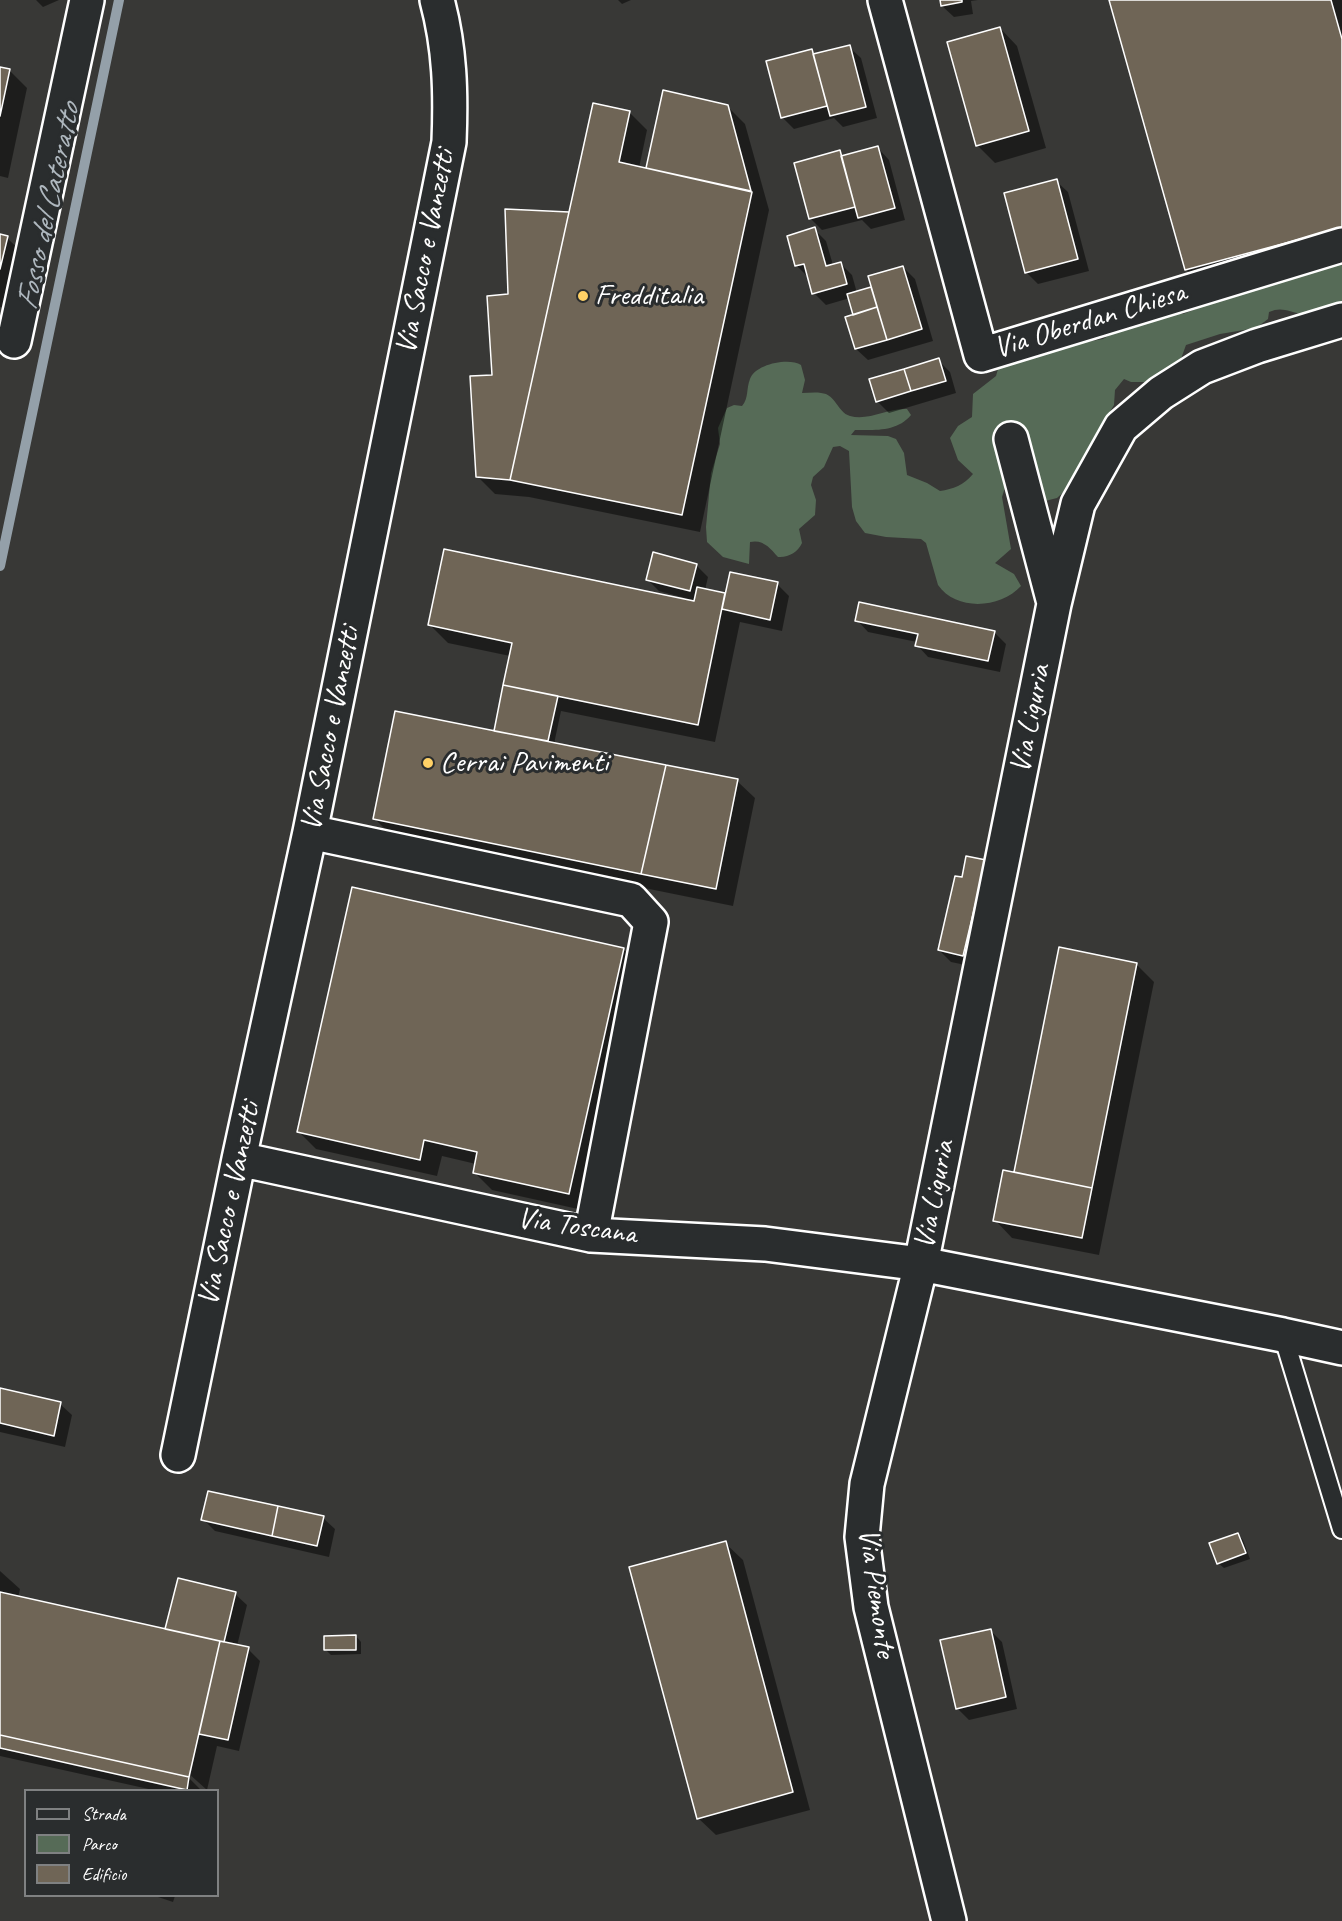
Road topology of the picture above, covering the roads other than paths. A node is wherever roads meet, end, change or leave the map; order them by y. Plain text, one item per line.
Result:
1 (87, 0) edge
2 (438, 0) edge
3 (885, 0) edge
4 (1342, 245) edge
5 (1342, 320) edge
6 (14, 341) dead end
7 (1011, 439) dead end
8 (1054, 604) junction
9 (310, 832) junction
10 (239, 1159) junction
11 (591, 1235) junction
12 (921, 1264) junction
13 (1283, 1335) junction
14 (1342, 1348) edge
15 (178, 1455) dead end
16 (1342, 1529) edge
17 (949, 1921) edge

1 - 6 street
2 - 9 street, Via Sacco e Vanzetti
3 - 4 street, Via Oberdan Chiesa
5 - 8 street, Via Liguria
7 - 8 street
8 - 12 street, Via Liguria
9 - 10 street, Via Sacco e Vanzetti
9 - 11 street
10 - 11 street, Via Toscana
10 - 15 street, Via Sacco e Vanzetti
11 - 12 street, Via Toscana
12 - 13 street, Via Toscana
12 - 17 street, Via Piemonte
13 - 14 street, Via Toscana
13 - 16 lane

